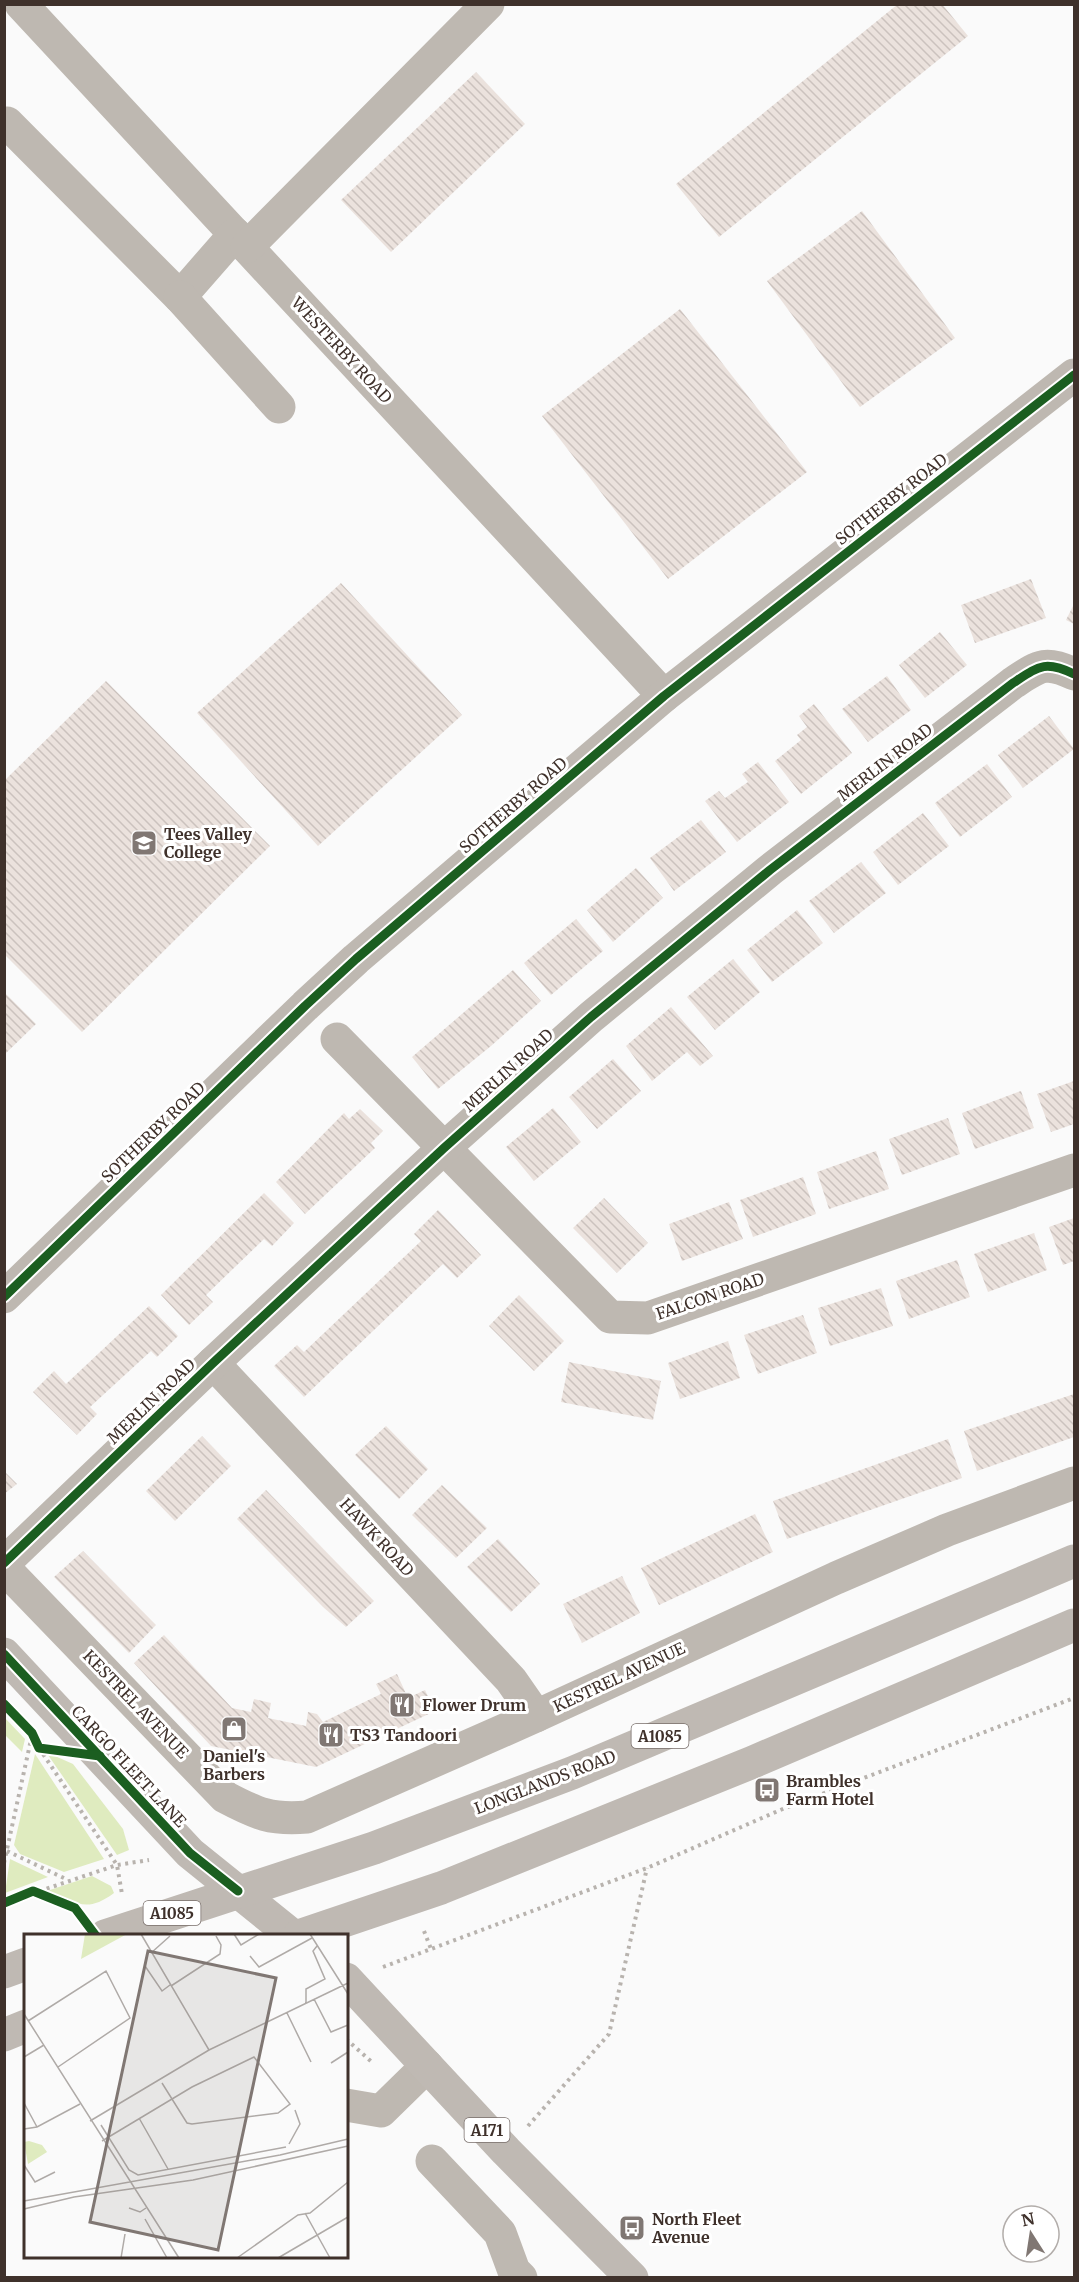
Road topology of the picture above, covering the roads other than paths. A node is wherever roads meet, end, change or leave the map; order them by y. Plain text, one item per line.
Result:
1 (488, 4) edge
2 (30, 8) edge
3 (7, 123) dead end
4 (241, 241) junction
5 (180, 297) junction
6 (1074, 375) edge
7 (279, 407) dead end
8 (1074, 674) edge
9 (664, 696) junction
10 (337, 1038) dead end
11 (444, 1148) junction
12 (1074, 1170) edge
13 (4, 1297) edge
14 (213, 1363) junction
15 (1074, 1483) edge
16 (1074, 1561) edge
17 (4, 1563) edge
18 (4, 1568) edge
19 (1074, 1625) edge
20 (4, 1654) edge
21 (536, 1716) junction
22 (238, 1891) junction
23 (116, 1932) edge
24 (292, 1934) edge
25 (302, 1934) edge
26 (24, 1965) edge
27 (4, 1972) edge
28 (348, 1980) edge
29 (24, 2027) edge
30 (4, 2035) edge
31 (427, 2066) junction
32 (348, 2105) edge
33 (432, 2161) dead end
34 (521, 2277) edge
35 (632, 2277) edge

1 - 4 street
2 - 4 street, WESTERBY ROAD
3 - 5 street
4 - 5 street
4 - 9 street, WESTERBY ROAD
5 - 7 street
6 - 9 street, SOTHERBY ROAD
8 - 11 street, MERLIN ROAD
9 - 13 street, SOTHERBY ROAD
10 - 11 street, FALCON ROAD
11 - 12 street, FALCON ROAD
11 - 14 street, MERLIN ROAD
14 - 17 street, MERLIN ROAD
14 - 21 street, HAWK ROAD
15 - 21 street, KESTREL AVENUE
16 - 22 main road, LONGLANDS ROAD / A1085
18 - 21 street, KESTREL AVENUE
19 - 25 main road
20 - 22 main road, CARGO FLEET LANE
22 - 23 main road, LONGLANDS ROAD / A1085
22 - 24 main road, CARGO FLEET LANE
26 - 27 main road
28 - 31 main road, A171
29 - 30 main road
31 - 32 street
31 - 35 main road, A171
33 - 34 street

